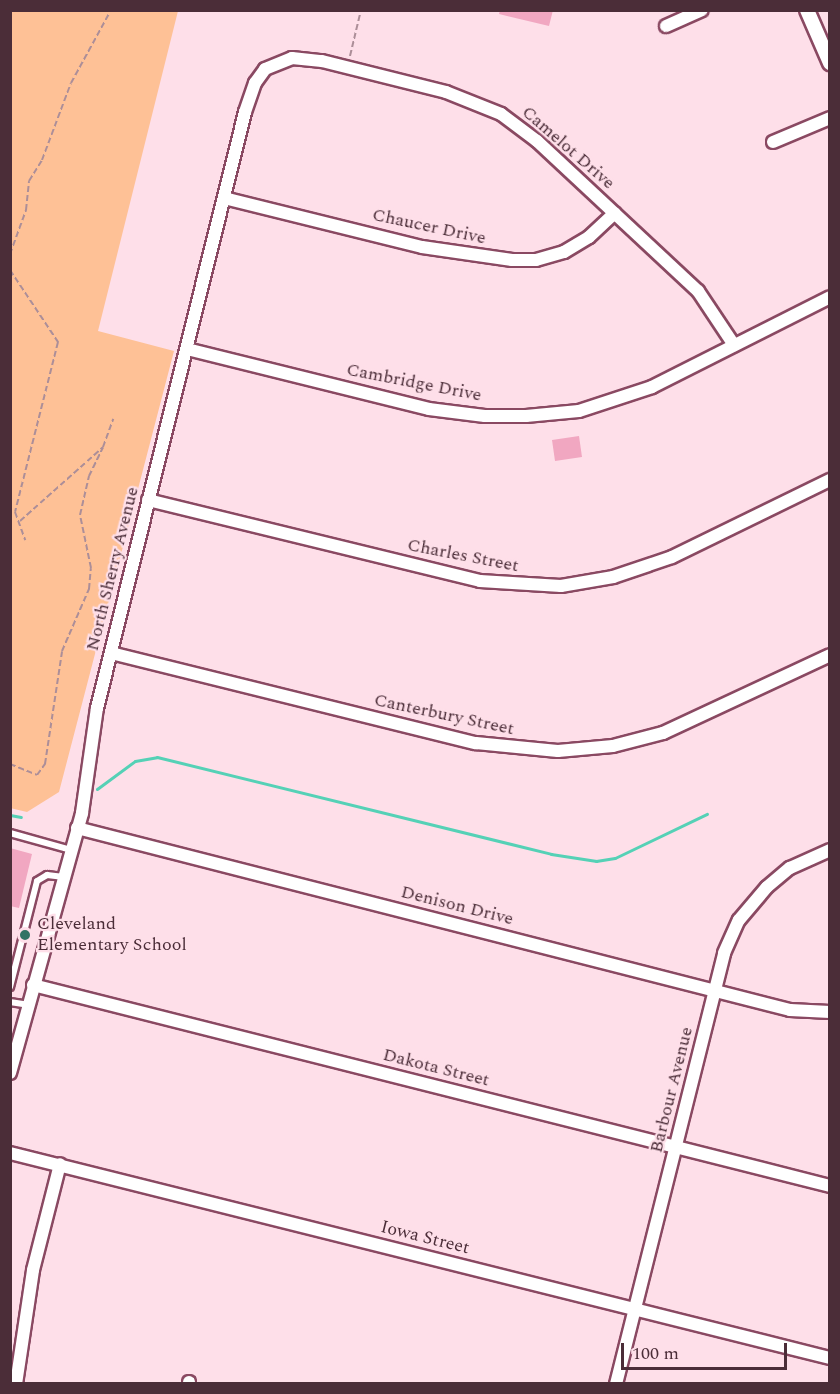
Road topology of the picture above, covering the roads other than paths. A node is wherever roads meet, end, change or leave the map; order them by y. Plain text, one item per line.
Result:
1 (702, 10) edge
2 (807, 10) edge
3 (666, 26) dead end
4 (829, 62) edge
5 (259, 75) joint
6 (830, 118) edge
7 (773, 142) dead end
8 (224, 198) junction
9 (615, 213) junction
10 (830, 297) edge
11 (734, 345) junction
12 (187, 349) junction
13 (830, 480) edge
14 (148, 500) junction
15 (111, 653) junction
16 (830, 655) edge
17 (77, 828) junction
18 (10, 833) edge
19 (71, 850) junction
20 (830, 850) edge
21 (64, 877) junction
22 (33, 985) junction
23 (10, 987) edge
24 (715, 991) junction
25 (10, 1002) edge
26 (28, 1005) junction
27 (830, 1012) edge
28 (10, 1073) edge
29 (676, 1147) junction
30 (10, 1153) edge
31 (60, 1164) junction
32 (830, 1186) edge
33 (636, 1310) junction
34 (830, 1358) edge
35 (16, 1383) edge
36 (616, 1383) edge

1 - 3 street
2 - 4 street
5 - 8 street, North Sherry Avenue
5 - 9 street, Camelot Drive
6 - 7 street
8 - 9 street, Chaucer Drive
8 - 12 street, North Sherry Avenue
9 - 11 street, Camelot Drive
10 - 11 street, Cambridge Drive
11 - 12 street, Cambridge Drive
12 - 14 street, North Sherry Avenue
13 - 14 street, Charles Street
14 - 15 street, North Sherry Avenue
15 - 16 street, Canterbury Street
15 - 17 street, North Sherry Avenue
17 - 19 street, North Sherry Avenue
17 - 24 street, Denison Drive
18 - 19 lane
19 - 21 street, North Sherry Avenue
20 - 24 street, Barbour Avenue
21 - 22 street, North Sherry Avenue
21 - 23 lane
22 - 26 street, North Sherry Avenue
22 - 29 street, Dakota Street
24 - 27 street, Denison Drive
24 - 29 street, Barbour Avenue
25 - 26 lane
26 - 28 street, North Sherry Avenue
29 - 32 street, Dakota Street
29 - 33 street, Barbour Avenue
30 - 31 street, Iowa Street
31 - 33 street, Iowa Street
31 - 35 street
33 - 34 street, Iowa Street
33 - 36 street, Barbour Avenue

